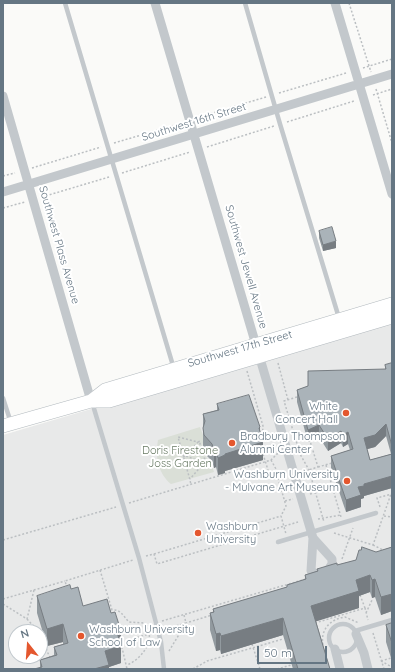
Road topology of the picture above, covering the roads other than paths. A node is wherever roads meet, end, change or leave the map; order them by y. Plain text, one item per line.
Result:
1 (65, 3) edge
2 (155, 3) edge
3 (245, 3) edge
4 (335, 3) edge
5 (392, 74) edge
6 (360, 84) junction
7 (3, 96) edge
8 (276, 110) junction
9 (194, 134) junction
10 (111, 160) junction
11 (29, 184) junction
12 (3, 192) edge
13 (392, 194) edge
14 (392, 304) edge
15 (392, 317) edge
16 (340, 320) junction
17 (258, 350) junction
18 (174, 369) junction
19 (3, 398) edge
20 (91, 401) junction
21 (7, 425) edge
22 (378, 514) road end
23 (312, 535) junction
24 (278, 542) dead end
25 (392, 620) edge
26 (356, 633) junction
27 (333, 647) junction
28 (164, 669) edge
29 (340, 669) edge
30 (368, 669) edge

1 - 10 lane
2 - 9 street, Southwest Jewell Avenue
3 - 8 lane
4 - 6 street
5 - 6 street, Southwest 16th Street
6 - 8 street, Southwest 16th Street
6 - 13 street
7 - 11 street, Southwest Plass Avenue
8 - 9 street, Southwest 16th Street
8 - 16 lane
9 - 10 street, Southwest 16th Street
9 - 17 street, Southwest Jewell Avenue
10 - 11 street, Southwest 16th Street
10 - 18 lane
11 - 12 street, Southwest 16th Street
11 - 20 street, Southwest Plass Avenue
14 - 16 main road, Southwest 17th Street
15 - 17 main road, Southwest 17th Street
16 - 17 main road, Southwest 17th Street
17 - 18 main road, Southwest 17th Street
17 - 20 main road, Southwest 17th Street
17 - 23 street, Southwest Jewell Avenue
18 - 20 main road, Southwest 17th Street
19 - 21 lane
20 - 21 main road, Southwest 17th Street
20 - 28 lane
22 - 23 lane
23 - 24 lane
25 - 26 lane
26 - 27 lane
26 - 27 lane
26 - 30 street
27 - 29 street

